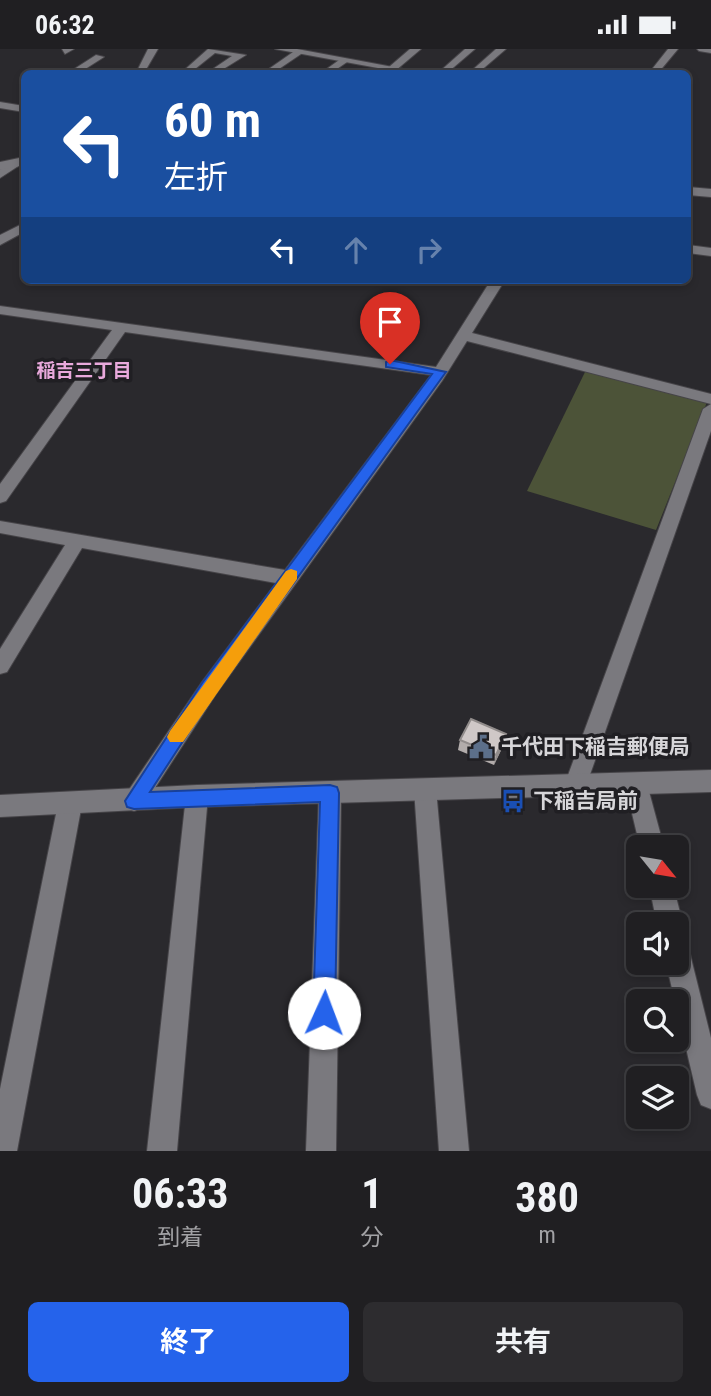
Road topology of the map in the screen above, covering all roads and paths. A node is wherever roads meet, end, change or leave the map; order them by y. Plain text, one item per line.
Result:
1 (153, 49) edge
2 (416, 49) edge
3 (470, 49) edge
4 (502, 49) edge
5 (673, 49) edge
6 (702, 49) edge
7 (213, 50) edge
8 (289, 50) edge
9 (711, 50) edge
10 (99, 57) dead end
11 (345, 60) junction
12 (392, 68) junction
13 (78, 70) edge
14 (142, 70) edge
15 (191, 70) edge
16 (216, 70) edge
17 (270, 70) edge
18 (330, 70) edge
19 (403, 70) edge
20 (446, 70) edge
21 (477, 70) edge
22 (656, 70) edge
23 (0, 105) edge
24 (21, 108) edge
25 (21, 162) edge
26 (0, 166) edge
27 (0, 175) edge
28 (691, 191) edge
29 (711, 193) edge
30 (21, 229) edge
31 (0, 241) edge
32 (691, 249) edge
33 (711, 252) edge
34 (496, 284) edge
35 (0, 310) edge
36 (122, 326) junction
37 (465, 336) junction
38 (440, 372) junction
39 (711, 399) edge
40 (711, 409) edge
41 (0, 497) edge
42 (0, 527) edge
43 (77, 541) junction
44 (289, 578) junction
45 (0, 666) edge
46 (711, 781) edge
47 (636, 783) junction
48 (575, 786) junction
49 (425, 789) junction
50 (330, 793) junction
51 (197, 796) junction
52 (134, 801) junction
53 (70, 804) junction
54 (0, 806) edge
55 (649, 835) edge
56 (682, 975) edge
57 (711, 1095) edge
58 (2, 1151) edge
59 (162, 1151) edge
60 (321, 1151) edge
61 (454, 1151) edge

1 - 14 street
2 - 12 street
3 - 20 street
4 - 21 street
5 - 22 street
6 - 9 street
7 - 15 street
7 - 16 street
8 - 11 street
8 - 17 street
10 - 13 street
11 - 12 street
11 - 18 street
12 - 19 street
23 - 24 street
25 - 26 street
25 - 27 street
28 - 29 street
30 - 31 street
32 - 33 street
34 - 37 street
35 - 36 street
36 - 38 street
36 - 41 street
37 - 38 street
37 - 39 street
38 - 44 street
40 - 48 street
42 - 43 street
43 - 44 street
43 - 45 street
44 - 52 street
46 - 47 street
47 - 48 street
47 - 55 street
48 - 49 street
49 - 50 street
49 - 61 street
50 - 51 street
50 - 60 street
51 - 52 street
51 - 59 street
52 - 53 street
53 - 54 street
53 - 58 street
56 - 57 street

